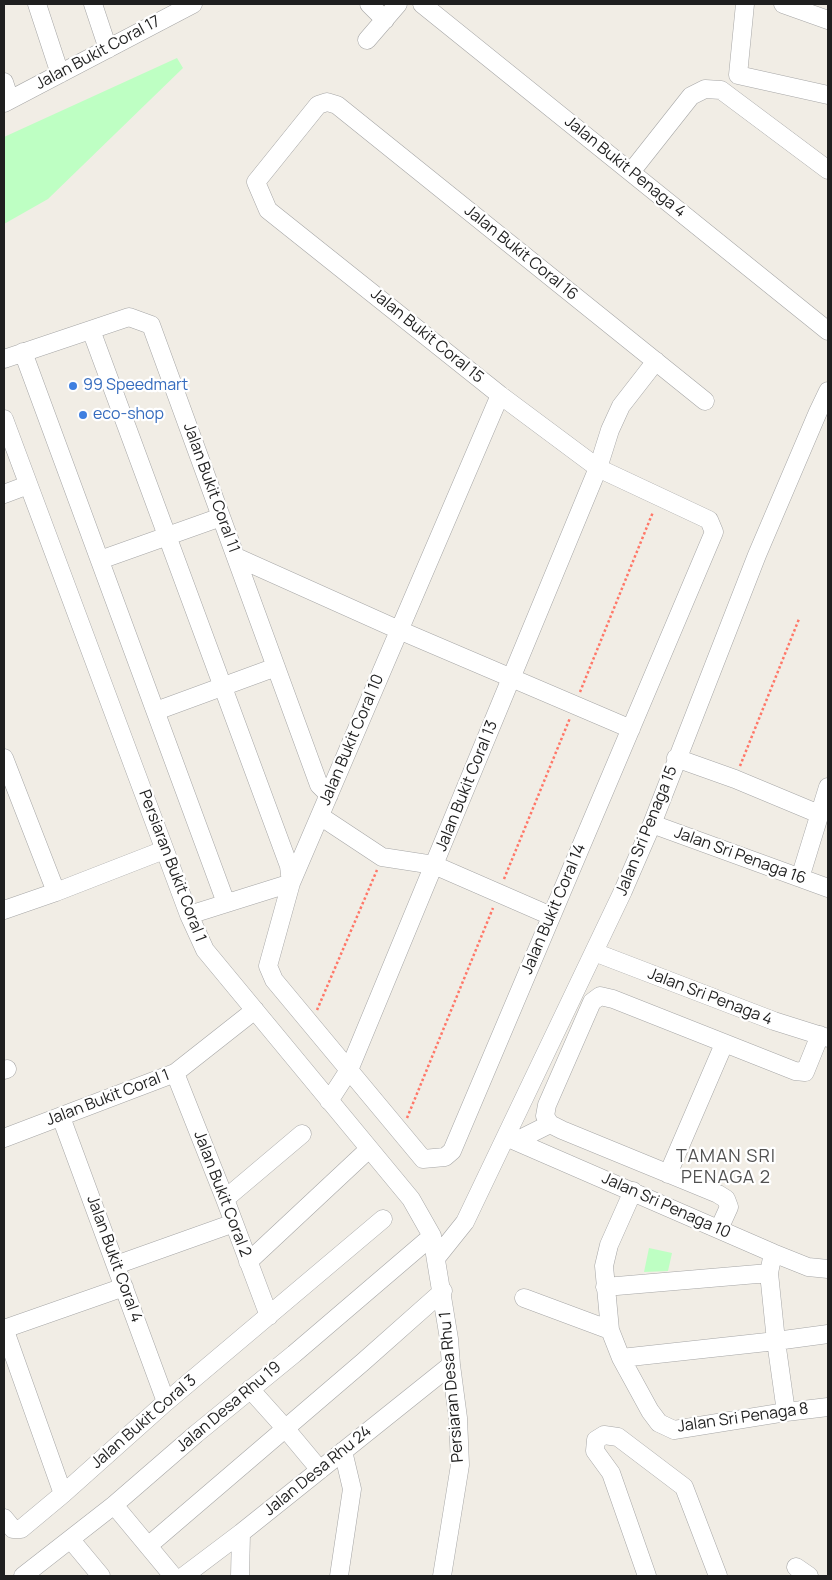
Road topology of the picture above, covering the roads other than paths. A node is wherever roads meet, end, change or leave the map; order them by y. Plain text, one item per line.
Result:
1 (37, 4) edge
2 (93, 4) edge
3 (193, 4) edge
4 (369, 4) edge
5 (398, 4) edge
6 (422, 4) edge
7 (744, 4) edge
8 (783, 4) edge
9 (385, 20) junction
10 (828, 20) edge
11 (367, 40) dead end
12 (108, 49) junction
13 (60, 74) junction
14 (4, 82) edge
15 (828, 95) edge
16 (7, 101) edge
17 (337, 106) joint
18 (828, 170) edge
19 (631, 172) junction
20 (90, 330) junction
21 (828, 331) edge
22 (23, 352) junction
23 (4, 359) edge
24 (656, 361) junction
25 (828, 391) edge
26 (500, 395) junction
27 (705, 401) dead end
28 (823, 415) edge
29 (4, 419) edge
30 (598, 468) junction
31 (28, 485) junction
32 (4, 494) edge
33 (221, 516) junction
34 (714, 532) joint
35 (167, 536) junction
36 (236, 557) junction
37 (100, 560) junction
38 (399, 630) junction
39 (276, 667) junction
40 (511, 678) junction
41 (222, 686) junction
42 (156, 711) junction
43 (631, 729) junction
44 (4, 758) edge
45 (676, 758) junction
46 (828, 786) edge
47 (329, 795) junction
48 (819, 814) junction
49 (320, 816) junction
50 (652, 824) junction
51 (164, 850) junction
52 (434, 865) junction
53 (800, 878) junction
54 (291, 883) junction
55 (828, 888) edge
56 (56, 892) junction
57 (226, 903) junction
58 (4, 910) edge
59 (189, 915) junction
60 (551, 916) junction
61 (594, 952) junction
62 (255, 1010) junction
63 (824, 1036) edge
64 (724, 1044) junction
65 (349, 1070) junction
66 (175, 1073) junction
67 (329, 1101) junction
68 (61, 1117) junction
69 (550, 1124) junction
70 (302, 1134) dead end
71 (4, 1138) edge
72 (511, 1139) junction
73 (369, 1149) junction
74 (668, 1174) junction
75 (633, 1191) junction
76 (225, 1199) junction
77 (383, 1219) dead end
78 (234, 1223) junction
79 (719, 1229) junction
80 (432, 1236) junction
81 (773, 1253) junction
82 (437, 1257) junction
83 (248, 1262) junction
84 (116, 1265) junction
85 (828, 1270) edge
86 (769, 1273) junction
87 (124, 1287) junction
88 (605, 1287) junction
89 (443, 1292) junction
90 (524, 1298) dead end
91 (268, 1316) junction
92 (4, 1329) edge
93 (610, 1330) junction
94 (828, 1334) edge
95 (776, 1341) junction
96 (622, 1358) junction
97 (451, 1365) junction
98 (250, 1389) junction
99 (166, 1402) junction
100 (828, 1407) edge
101 (786, 1412) junction
102 (285, 1428) junction
103 (343, 1451) junction
104 (320, 1470) junction
105 (63, 1494) junction
106 (114, 1505) junction
107 (4, 1518) edge
108 (241, 1534) junction
109 (71, 1540) junction
110 (148, 1546) junction
111 (28, 1575) edge
112 (100, 1576) edge
113 (173, 1576) edge
114 (184, 1576) edge
115 (240, 1576) edge
116 (339, 1576) edge
117 (442, 1576) edge
118 (647, 1576) edge
119 (718, 1576) edge

1 - 13 street
2 - 12 street
3 - 12 street, Jalan Bukit Coral 17
4 - 9 street
5 - 9 street
6 - 19 street, Jalan Bukit Penaga 4
7 - 15 street
8 - 10 street
9 - 11 street
12 - 13 street, Jalan Bukit Coral 17
13 - 16 street, Jalan Bukit Coral 17
14 - 16 street
17 - 24 street, Jalan Bukit Coral 16
17 - 26 street, Jalan Bukit Coral 15
18 - 19 street
19 - 21 street, Jalan Bukit Penaga 4
20 - 22 street, Jalan Bukit Coral 11
20 - 33 street, Jalan Bukit Coral 11
20 - 35 street
22 - 23 street, Jalan Bukit Coral 11
22 - 37 street
24 - 27 street, Jalan Bukit Coral 16
24 - 30 street, Jalan Bukit Coral 13
25 - 28 street, Jalan Sri Penaga 15
26 - 30 street, Jalan Bukit Coral 15
26 - 38 street, Jalan Bukit Coral 10
28 - 45 street, Jalan Sri Penaga 15
29 - 31 street, Persiaran Bukit Coral 1
30 - 34 street, Jalan Bukit Coral 15
30 - 40 street, Jalan Bukit Coral 13
31 - 32 street
31 - 51 street, Persiaran Bukit Coral 1
33 - 35 street
33 - 36 street, Jalan Bukit Coral 11
34 - 43 street, Jalan Bukit Coral 14
35 - 37 street
35 - 41 street
36 - 38 street
36 - 39 street, Jalan Bukit Coral 11
37 - 42 street
38 - 40 street
38 - 47 street, Jalan Bukit Coral 10
39 - 41 street
39 - 47 street, Jalan Bukit Coral 11
40 - 43 street
40 - 52 street, Jalan Bukit Coral 13
41 - 42 street
41 - 54 street
42 - 57 street
43 - 60 street, Jalan Bukit Coral 14
44 - 56 street
45 - 48 street
45 - 50 street, Jalan Sri Penaga 15
46 - 48 street
47 - 49 street, Jalan Bukit Coral 10
48 - 53 street
49 - 52 street
49 - 54 street, Jalan Bukit Coral 10
50 - 53 street, Jalan Sri Penaga 16
50 - 61 street, Jalan Sri Penaga 15
51 - 56 street
51 - 59 street, Persiaran Bukit Coral 1
52 - 60 street
52 - 65 street, Jalan Bukit Coral 13
53 - 55 street, Jalan Sri Penaga 16
54 - 57 street
54 - 65 street, Jalan Bukit Coral 10
56 - 58 street
57 - 59 street
59 - 62 street, Persiaran Bukit Coral 1
60 - 65 street, Jalan Bukit Coral 14
61 - 63 street, Jalan Sri Penaga 4
61 - 72 street, Jalan Sri Penaga 15
62 - 66 street, Jalan Bukit Coral 1
62 - 67 street, Persiaran Bukit Coral 1
63 - 64 street
64 - 69 street
64 - 74 street
65 - 67 street, Jalan Bukit Coral 13
66 - 68 street, Jalan Bukit Coral 1
66 - 76 street, Jalan Bukit Coral 2
67 - 73 street, Persiaran Bukit Coral 1
68 - 71 street, Jalan Bukit Coral 1
68 - 84 street, Jalan Bukit Coral 4
69 - 72 street
69 - 74 street
70 - 76 street
72 - 75 street, Jalan Sri Penaga 10
72 - 82 street, Jalan Sri Penaga 15
73 - 80 street, Persiaran Bukit Coral 1
73 - 83 street
74 - 79 street
75 - 79 street, Jalan Sri Penaga 10
75 - 88 street
76 - 78 street, Jalan Bukit Coral 2
77 - 91 street, Jalan Bukit Coral 3
78 - 83 street, Jalan Bukit Coral 2
78 - 84 street
79 - 81 street, Jalan Sri Penaga 10
80 - 82 street, Persiaran Bukit Coral 1
80 - 98 street, Jalan Desa Rhu 19
81 - 85 street, Jalan Sri Penaga 10
81 - 86 street
82 - 89 street, Persiaran Desa Rhu 1
83 - 91 street, Jalan Bukit Coral 2
84 - 87 street, Jalan Bukit Coral 4
86 - 88 street
86 - 95 street
87 - 92 street
87 - 99 street, Jalan Bukit Coral 4
88 - 93 street
89 - 97 street, Persiaran Desa Rhu 1
89 - 102 street
90 - 93 street
91 - 99 street, Jalan Bukit Coral 3
92 - 105 street
93 - 96 street
94 - 95 street
95 - 96 street
95 - 101 street
96 - 101 street, Jalan Sri Penaga 8
97 - 103 street, Jalan Desa Rhu 24
97 - 117 street, Persiaran Desa Rhu 1
98 - 102 street
98 - 106 street, Jalan Desa Rhu 19
99 - 105 street, Jalan Bukit Coral 3
100 - 101 street, Jalan Sri Penaga 8
102 - 104 street
102 - 110 street
103 - 104 street, Jalan Desa Rhu 24
103 - 116 street
104 - 108 street, Jalan Desa Rhu 24
105 - 107 street, Jalan Bukit Coral 3
106 - 109 street, Jalan Desa Rhu 19
106 - 110 street
108 - 114 street, Jalan Desa Rhu 24
108 - 115 street
109 - 111 street, Jalan Desa Rhu 19
109 - 112 street
110 - 113 street
118 - 119 street

